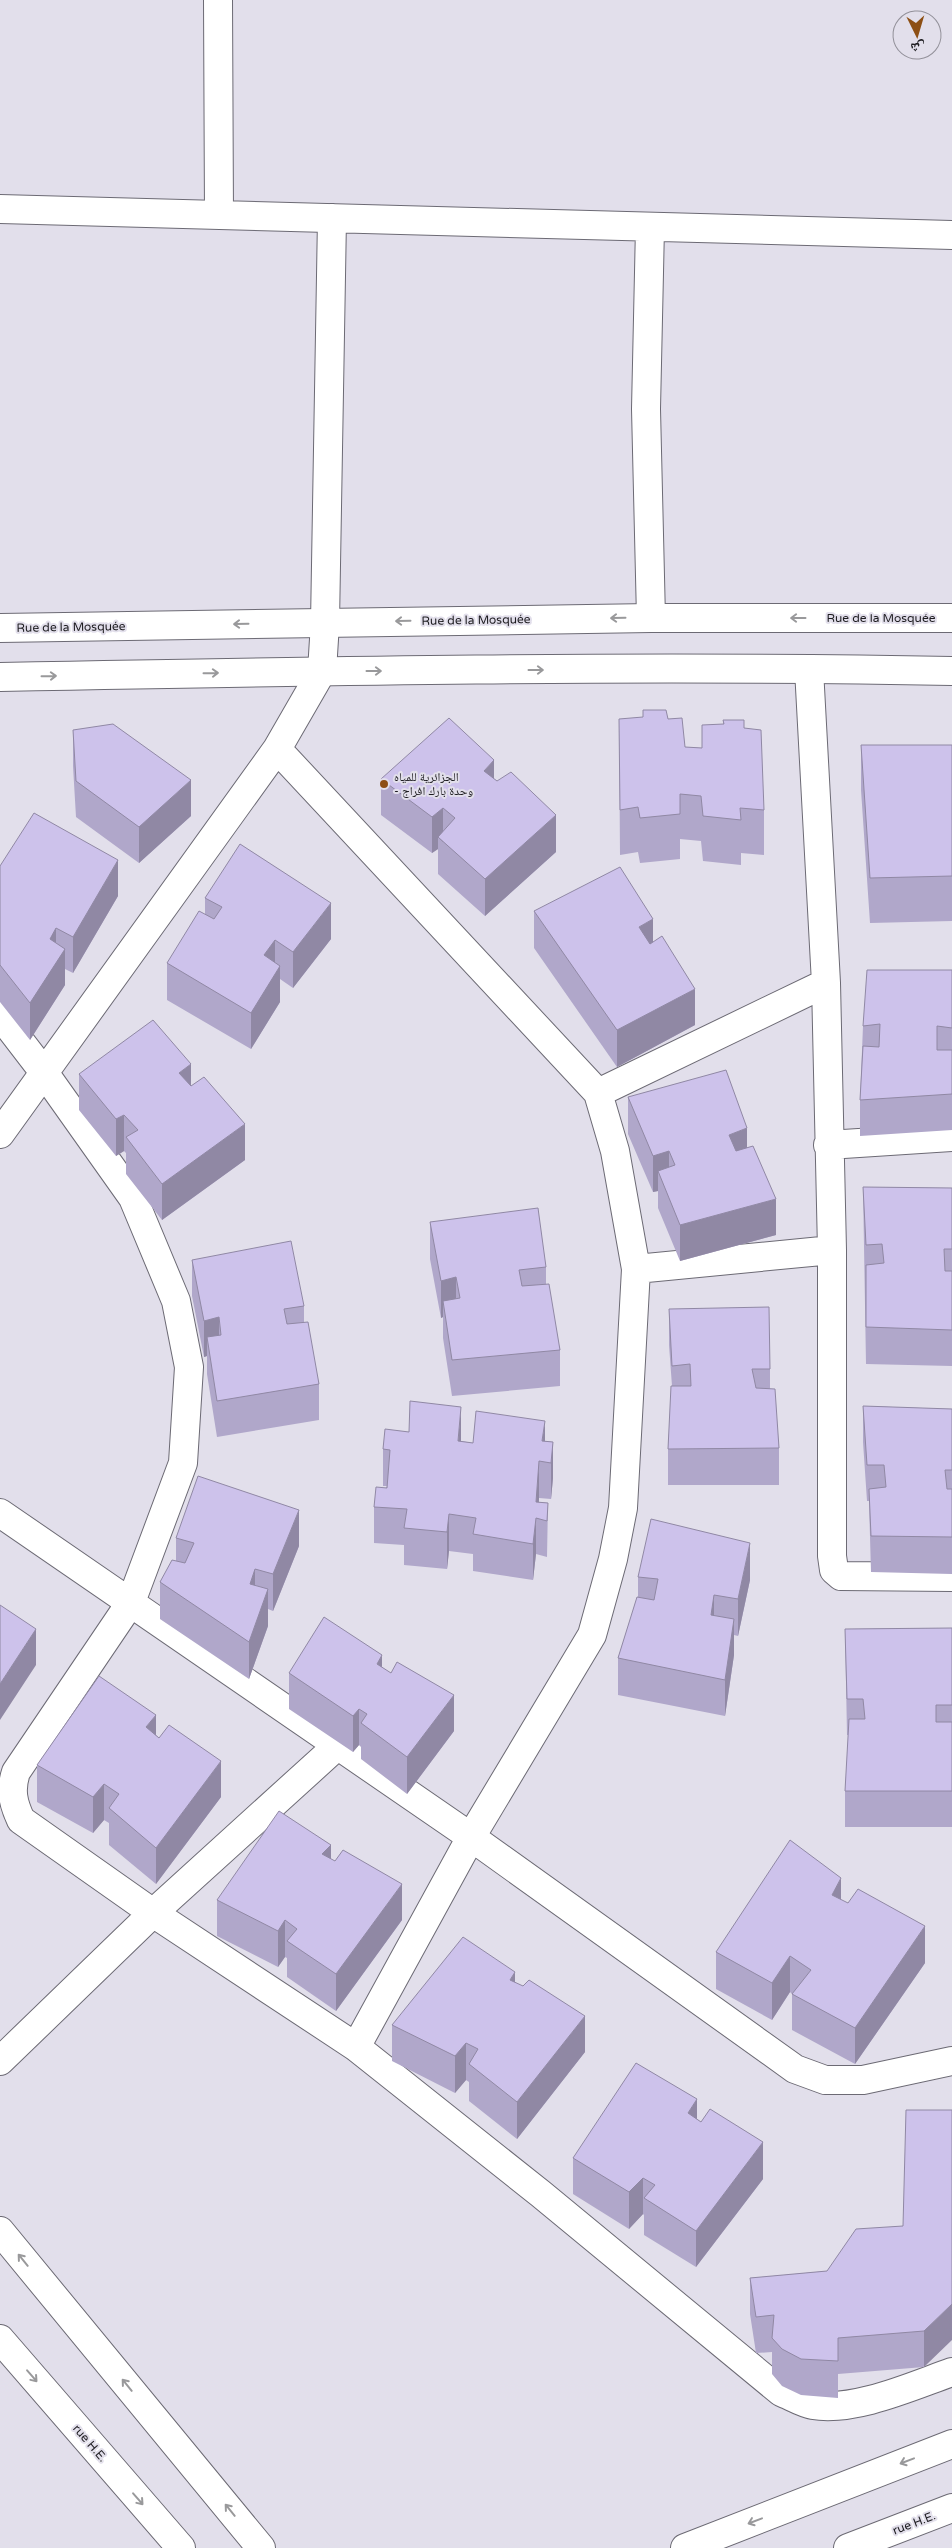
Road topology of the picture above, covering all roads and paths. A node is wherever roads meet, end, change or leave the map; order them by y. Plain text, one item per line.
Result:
1 (218, 0) edge
2 (0, 209) edge
3 (219, 215) junction
4 (332, 218) junction
5 (650, 227) junction
6 (952, 235) edge
7 (651, 618) junction
8 (952, 618) edge
9 (325, 623) junction
10 (0, 628) edge
11 (809, 669) junction
12 (322, 671) junction
13 (952, 671) edge
14 (0, 677) edge
15 (277, 749) junction
16 (826, 983) junction
17 (0, 1015) edge
18 (43, 1071) junction
19 (598, 1093) junction
20 (0, 1134) edge
21 (952, 1137) edge
22 (828, 1145) junction
23 (832, 1250) junction
24 (636, 1269) junction
25 (0, 1512) edge
26 (952, 1577) edge
27 (131, 1602) junction
28 (337, 1746) junction
29 (471, 1837) junction
30 (153, 1914) junction
31 (356, 2047) junction
32 (0, 2061) edge
33 (952, 2061) edge
34 (0, 2231) edge
35 (0, 2339) edge
36 (952, 2372) edge
37 (952, 2444) edge
38 (952, 2508) edge
39 (181, 2548) edge
40 (261, 2548) edge
41 (686, 2548) edge
42 (848, 2548) edge

1 - 3 street
2 - 3 street
3 - 4 street
4 - 5 street
4 - 9 street
5 - 6 street
5 - 7 street
8 -> 7 street, Rue de la Mosquée
7 -> 9 street, Rue de la Mosquée
9 -> 10 street, Rue de la Mosquée
9 - 12 street
12 -> 11 street
11 - 13 street
11 - 16 street
14 -> 12 street
12 - 15 street
15 - 18 street
15 - 19 street
16 - 19 street
16 - 22 street
17 - 18 street
18 - 20 street
18 - 27 street
19 - 24 street
21 - 22 street
22 - 23 street
23 - 24 street
23 - 26 street
24 - 29 street
25 - 27 street
27 - 28 street
27 - 30 street
28 - 29 street
28 - 30 street
29 - 31 street
29 - 33 street
30 - 31 street
30 - 32 street
31 - 36 street
40 -> 34 street
35 -> 39 street, rue H.E.
37 -> 41 street
38 - 42 street, rue H.E.

